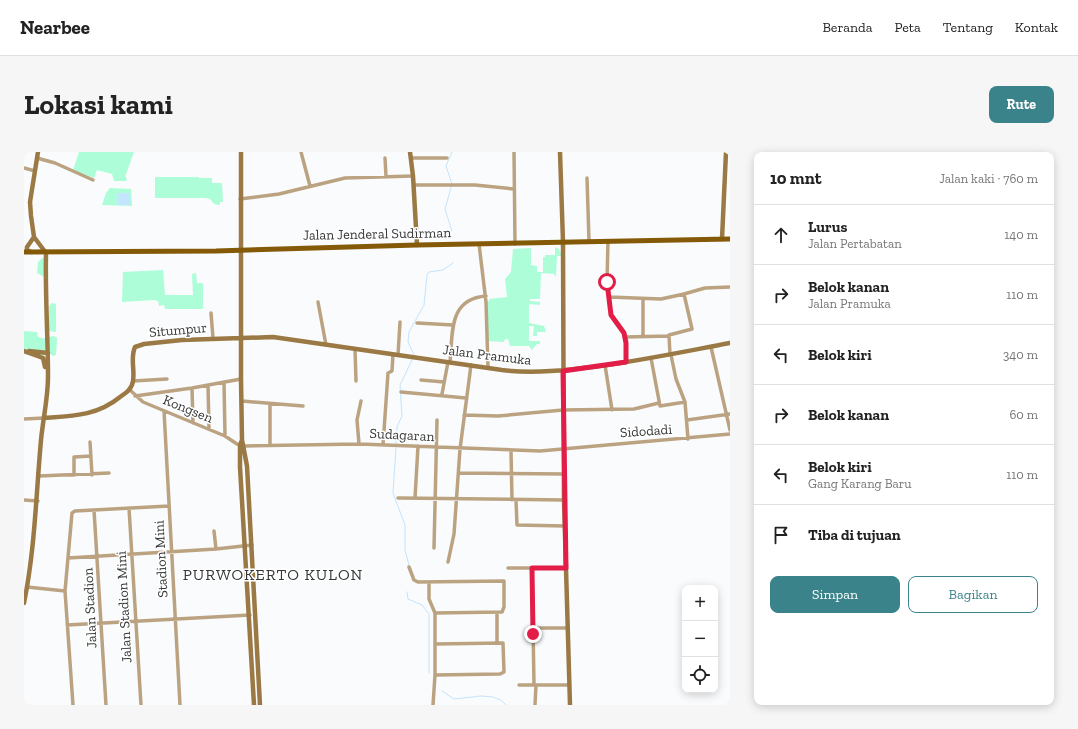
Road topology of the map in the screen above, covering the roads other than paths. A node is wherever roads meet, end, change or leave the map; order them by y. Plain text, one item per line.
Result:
1 (38, 152) edge
2 (241, 152) edge
3 (301, 152) edge
4 (410, 152) edge
5 (514, 152) edge
6 (560, 152) edge
7 (726, 152) edge
8 (37, 158) junction
9 (385, 158) dead end
10 (411, 158) junction
11 (447, 158) dead end
12 (24, 168) edge
13 (35, 171) junction
14 (386, 176) junction
15 (413, 176) junction
16 (587, 178) dead end
17 (93, 180) dead end
18 (414, 185) junction
19 (310, 186) junction
20 (514, 189) junction
21 (240, 199) junction
22 (34, 237) junction
23 (722, 239) junction
24 (730, 239) edge
25 (608, 241) junction
26 (563, 242) junction
27 (589, 242) junction
28 (479, 244) junction
29 (515, 244) junction
30 (417, 245) junction
31 (240, 250) junction
32 (24, 252) edge
33 (31, 252) junction
34 (46, 253) junction
35 (730, 287) edge
36 (684, 294) junction
37 (486, 296) junction
38 (609, 298) junction
39 (643, 299) junction
40 (318, 302) dead end
41 (211, 313) dead end
42 (400, 322) dead end
43 (417, 323) dead end
44 (453, 324) junction
45 (642, 336) junction
46 (669, 336) junction
47 (241, 337) junction
48 (625, 337) junction
49 (213, 338) junction
50 (730, 343) edge
51 (326, 345) junction
52 (711, 347) junction
53 (355, 349) junction
54 (28, 352) edge
55 (48, 354) junction
56 (396, 355) junction
57 (671, 355) junction
58 (651, 358) junction
59 (449, 362) junction
60 (626, 362) junction
61 (471, 365) junction
62 (605, 365) junction
63 (488, 368) junction
64 (563, 371) junction
65 (241, 378) junction
66 (167, 379) dead end
67 (46, 380) junction
68 (421, 380) dead end
69 (133, 381) junction
70 (356, 381) dead end
71 (224, 382) junction
72 (444, 382) junction
73 (208, 385) junction
74 (192, 388) junction
75 (130, 390) junction
76 (402, 392) dead end
77 (442, 394) junction
78 (135, 396) junction
79 (466, 398) junction
80 (242, 401) junction
81 (361, 401) dead end
82 (685, 402) junction
83 (659, 403) junction
84 (270, 404) junction
85 (303, 406) dead end
86 (563, 410) junction
87 (612, 410) junction
88 (164, 411) junction
89 (728, 414) edge
90 (464, 415) junction
91 (44, 418) junction
92 (24, 419) edge
93 (437, 420) dead end
94 (687, 420) junction
95 (193, 422) junction
96 (209, 429) junction
97 (730, 430) edge
98 (730, 434) edge
99 (225, 436) junction
100 (688, 439) junction
101 (90, 442) dead end
102 (270, 444) junction
103 (359, 444) junction
104 (242, 445) junction
105 (383, 445) junction
106 (418, 446) junction
107 (436, 447) junction
108 (460, 449) junction
109 (564, 450) junction
110 (511, 451) junction
111 (91, 456) junction
112 (109, 473) dead end
113 (459, 473) junction
114 (92, 474) junction
115 (511, 474) junction
116 (564, 474) junction
117 (74, 475) junction
118 (39, 476) junction
119 (242, 491) junction
120 (248, 491) junction
121 (398, 498) dead end
122 (415, 498) junction
123 (434, 498) junction
124 (456, 498) junction
125 (24, 500) edge
126 (514, 500) junction
127 (564, 500) junction
128 (38, 501) junction
129 (169, 506) junction
130 (129, 508) junction
131 (94, 510) junction
132 (565, 526) junction
133 (214, 531) dead end
134 (246, 545) junction
135 (252, 545) junction
136 (434, 548) dead end
137 (216, 549) junction
138 (172, 551) junction
139 (132, 554) junction
140 (98, 556) junction
141 (68, 558) junction
142 (448, 562) dead end
143 (24, 566) edge
144 (30, 567) junction
145 (409, 567) dead end
146 (508, 568) dead end
147 (532, 568) junction
148 (566, 568) junction
149 (429, 583) junction
150 (27, 587) junction
151 (65, 591) junction
152 (24, 603) edge
153 (435, 613) junction
154 (497, 613) junction
155 (247, 614) junction
156 (176, 618) junction
157 (135, 621) junction
158 (101, 623) junction
159 (67, 625) junction
160 (533, 628) junction
161 (568, 628) junction
162 (497, 643) junction
163 (435, 644) junction
164 (435, 675) junction
165 (519, 685) dead end
166 (535, 685) junction
167 (569, 685) junction
168 (73, 705) edge
169 (106, 705) edge
170 (141, 705) edge
171 (180, 705) edge
172 (254, 705) edge
173 (260, 705) edge
174 (433, 705) edge
175 (536, 705) edge
176 (570, 705) edge

1 - 8 street
2 - 21 street
3 - 19 street
4 - 10 street
5 - 20 street
6 - 26 street
7 - 23 street
8 - 13 street
8 - 17 street
9 - 14 street
10 - 11 street
10 - 15 street
12 - 13 street
13 - 22 street
14 - 15 street
14 - 19 street
15 - 18 street
16 - 27 street
18 - 20 street
18 - 30 street
19 - 21 street
20 - 29 street
21 - 31 street
22 - 33 street
22 - 34 street
23 - 24 main road, Jalan Jenderal Sudirman
23 - 25 main road, Jalan Jenderal Sudirman
25 - 27 main road, Jalan Jenderal Sudirman
25 - 38 street
26 - 27 main road, Jalan Jenderal Sudirman
26 - 29 main road, Jalan Jenderal Sudirman
26 - 64 street
28 - 29 main road, Jalan Jenderal Sudirman
28 - 30 main road, Jalan Jenderal Sudirman
28 - 37 street
30 - 31 main road, Jalan Jenderal Sudirman
31 - 34 main road, Jalan Jenderal Sudirman
31 - 47 street
32 - 33 main road, Jalan Jenderal Sudirman
33 - 34 main road, Jalan Jenderal Sudirman
34 - 55 street
35 - 36 street
36 - 39 street
36 - 46 street
37 - 44 street
37 - 63 street
38 - 39 street
38 - 48 street
39 - 45 street
40 - 51 street
41 - 49 street
42 - 56 street
43 - 44 street
44 - 59 street
45 - 46 street
45 - 48 street
46 - 57 street
47 - 49 street, Situmpur
47 - 51 street, Jalan Pramuka
47 - 65 street
48 - 60 street
49 - 69 street, Situmpur
50 - 52 street, Jalan Pramuka
51 - 53 street, Jalan Pramuka
52 - 57 street, Jalan Pramuka
52 - 89 street
53 - 56 street, Jalan Pramuka
53 - 70 street
54 - 55 street
54 - 67 street
55 - 67 street
56 - 59 street, Jalan Pramuka
56 - 105 street
57 - 58 street, Jalan Pramuka
57 - 82 street
58 - 60 street, Jalan Pramuka
58 - 83 street
59 - 61 street, Jalan Pramuka
59 - 72 street
60 - 62 street, Jalan Pramuka
61 - 63 street, Jalan Pramuka
61 - 79 street
62 - 64 street, Jalan Pramuka
62 - 87 street
63 - 64 street, Jalan Pramuka
64 - 86 street
65 - 71 street
65 - 80 street
66 - 69 street
67 - 91 street
68 - 72 street
69 - 75 street, Situmpur
71 - 73 street
71 - 99 street
72 - 77 street
73 - 74 street
73 - 96 street
74 - 78 street
74 - 95 street
75 - 78 street, Kongsen
75 - 91 street
76 - 77 street
77 - 79 street
78 - 88 street, Kongsen
79 - 90 street
80 - 84 street
80 - 104 street
81 - 103 street
82 - 83 street
82 - 94 street
83 - 87 street
84 - 85 street
84 - 102 street
86 - 87 street
86 - 90 street
86 - 109 street
88 - 95 street, Kongsen
88 - 129 street, Stadion Mini
89 - 94 street
89 - 97 street
90 - 108 street
91 - 92 street
91 - 118 street
93 - 107 street
94 - 100 street
95 - 96 street, Kongsen
96 - 99 street, Kongsen
98 - 100 street, Sidodadi
99 - 104 street, Kongsen
100 - 109 street, Sidodadi
101 - 111 street
102 - 103 street, Sudagaran
102 - 104 street, Sudagaran
103 - 105 street, Sudagaran
104 - 119 street
104 - 120 street
105 - 106 street, Sudagaran
106 - 107 street, Sudagaran
106 - 122 street
107 - 108 street, Sudagaran
107 - 123 street
108 - 110 street, Sudagaran
108 - 113 street
109 - 110 street, Sudagaran
109 - 116 street
110 - 115 street
111 - 114 street
111 - 117 street
112 - 114 street
113 - 115 street
113 - 124 street
114 - 117 street
115 - 116 street
115 - 126 street
116 - 127 street
117 - 118 street
118 - 128 street
119 - 120 street
119 - 134 street
120 - 135 street
121 - 122 street
122 - 123 street
123 - 124 street
123 - 136 street
124 - 126 street
124 - 142 street
125 - 128 street
126 - 127 street
126 - 132 street
127 - 132 street
128 - 144 street
129 - 130 street
129 - 138 street, Stadion Mini
130 - 131 street
130 - 139 street, Jalan Stadion Mini
131 - 140 street, Jalan Stadion
131 - 141 street
132 - 148 street
133 - 137 street
134 - 135 street
134 - 137 street
134 - 155 street
135 - 173 street
137 - 138 street
138 - 139 street
138 - 156 street, Stadion Mini
139 - 140 street
139 - 157 street, Jalan Stadion Mini
140 - 141 street
140 - 158 street, Jalan Stadion
141 - 151 street
143 - 144 street
144 - 150 street
145 - 149 street
146 - 147 street
147 - 148 street
147 - 160 street
148 - 161 street
149 - 153 street
149 - 154 street
150 - 151 street
150 - 152 street
151 - 159 street
153 - 154 street
153 - 163 street
154 - 162 street
155 - 156 street
155 - 172 street
156 - 157 street
156 - 171 street, Stadion Mini
157 - 158 street
157 - 170 street, Jalan Stadion Mini
158 - 159 street
158 - 169 street, Jalan Stadion
159 - 168 street
160 - 161 street
160 - 166 street
161 - 167 street
162 - 163 street
162 - 164 street
163 - 164 street
164 - 174 street
165 - 166 street
166 - 167 street
166 - 175 street
167 - 176 street

